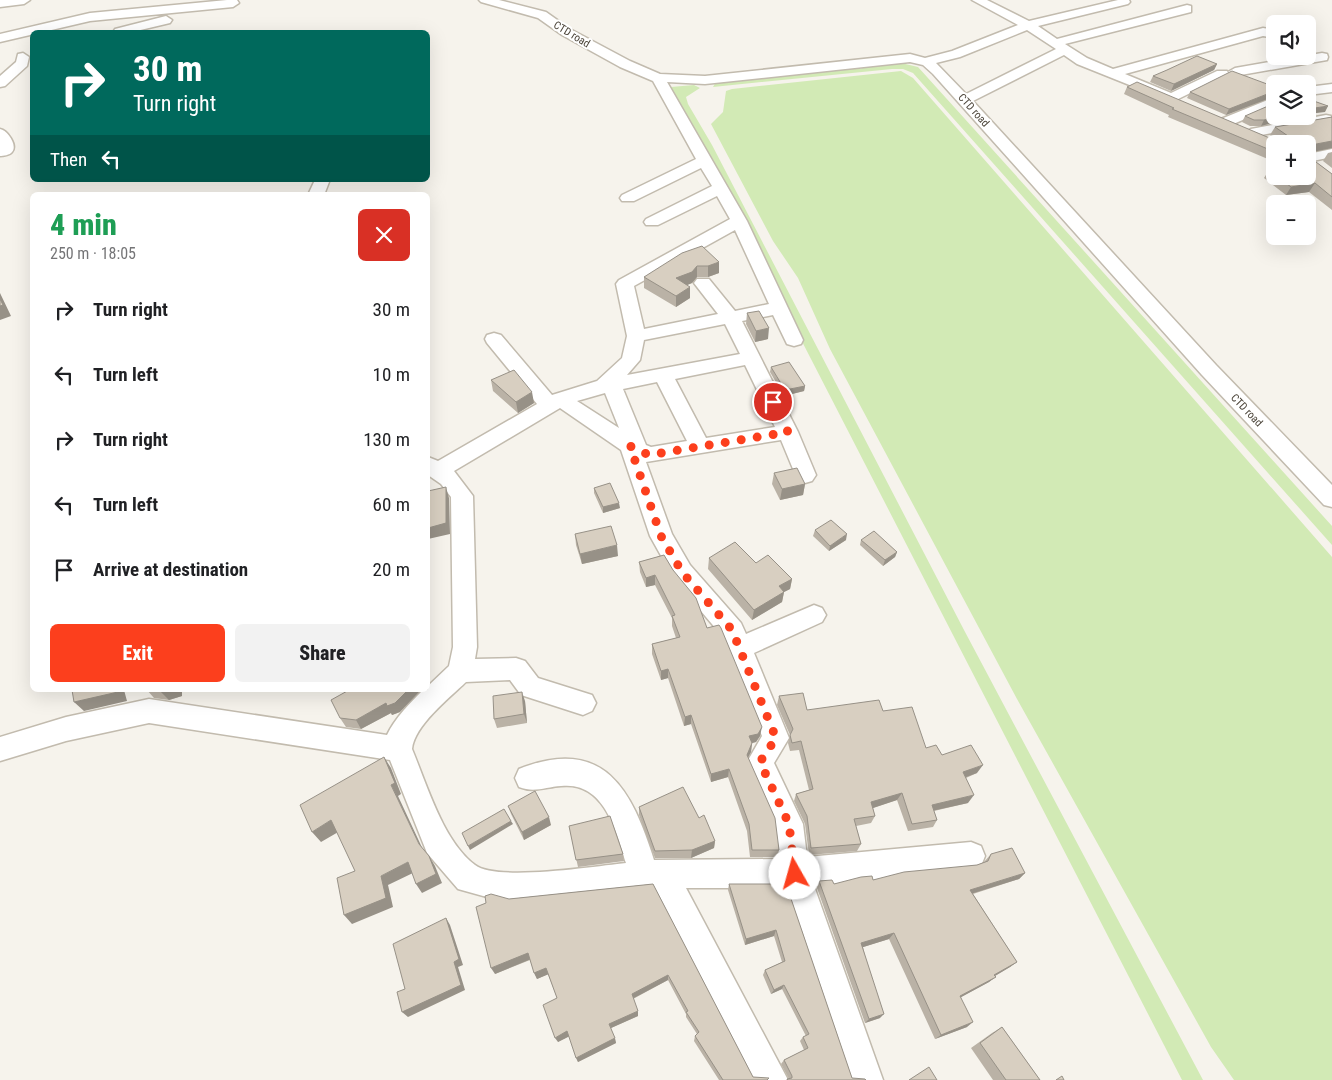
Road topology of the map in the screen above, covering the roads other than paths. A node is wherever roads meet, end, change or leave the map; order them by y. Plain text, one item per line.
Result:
1 (24, 0) edge
2 (246, 0) edge
3 (485, 0) edge
4 (978, 0) edge
5 (1011, 0) edge
6 (1124, 2) dead end
7 (0, 3) edge
8 (233, 3) junction
9 (994, 8) junction
10 (1187, 10) dead end
11 (1028, 25) junction
12 (34, 30) edge
13 (127, 30) edge
14 (30, 31) edge
15 (1266, 32) edge
16 (0, 38) edge
17 (1059, 46) junction
18 (1316, 52) edge
19 (28, 56) edge
20 (1327, 60) edge
21 (927, 62) junction
22 (0, 63) edge
23 (1114, 73) junction
24 (658, 78) junction
25 (0, 82) edge
26 (1332, 88) edge
27 (1316, 90) edge
28 (1172, 98) junction
29 (964, 100) junction
30 (1266, 104) edge
31 (1190, 106) edge
32 (1326, 119) edge
33 (0, 133) edge
34 (1251, 134) junction
35 (1266, 140) edge
36 (0, 152) edge
37 (1332, 153) edge
38 (1316, 159) edge
39 (695, 161) junction
40 (1316, 166) edge
41 (1325, 172) edge
42 (720, 188) junction
43 (628, 198) dead end
44 (739, 221) junction
45 (652, 222) dead end
46 (704, 282) dead end
47 (779, 308) junction
48 (731, 318) junction
49 (636, 336) junction
50 (494, 340) dead end
51 (794, 340) dead end
52 (751, 358) junction
53 (663, 374) junction
54 (607, 385) junction
55 (554, 402) junction
56 (788, 432) junction
57 (700, 446) junction
58 (634, 448) junction
59 (432, 468) edge
60 (805, 475) dead end
61 (1332, 499) edge
62 (814, 614) dead end
63 (740, 648) junction
64 (460, 671) junction
65 (583, 703) dead end
66 (400, 742) junction
67 (0, 749) edge
68 (529, 778) dead end
69 (971, 856) dead end
70 (795, 874) junction
71 (654, 875) junction
72 (771, 1080) edge
73 (866, 1080) edge

1 - 7 street
2 - 8 street
3 - 24 street, CTD road
4 - 9 street
5 - 9 street
6 - 11 street
8 - 12 street
8 - 13 street
9 - 11 street
10 - 17 street
11 - 17 street
11 - 21 street
14 - 16 street
15 - 23 street
17 - 23 street
17 - 29 street
18 - 20 street
19 - 22 street
19 - 25 street
20 - 28 street
21 - 24 street, CTD road
21 - 29 street, CTD road
23 - 28 street
24 - 39 street
26 - 27 street
28 - 31 street
29 - 61 street, CTD road
30 - 34 street
32 - 34 street
33 - 36 street
34 - 35 street
37 - 38 street
39 - 42 street
39 - 43 street
40 - 41 street
42 - 44 street
42 - 45 street
44 - 47 street
44 - 49 street
46 - 48 street
47 - 48 street
47 - 51 street
48 - 49 street
48 - 52 street
49 - 54 street
50 - 55 street
52 - 53 street
52 - 56 street
53 - 54 street
53 - 57 street
54 - 55 street
54 - 58 street
55 - 58 street
55 - 59 street
56 - 57 street
56 - 60 street
57 - 58 street
58 - 63 street
59 - 64 street
62 - 63 street
63 - 70 street
64 - 65 street
64 - 66 street
66 - 67 street
66 - 71 street
68 - 71 street
69 - 70 street
70 - 71 street
70 - 73 street
71 - 72 street

